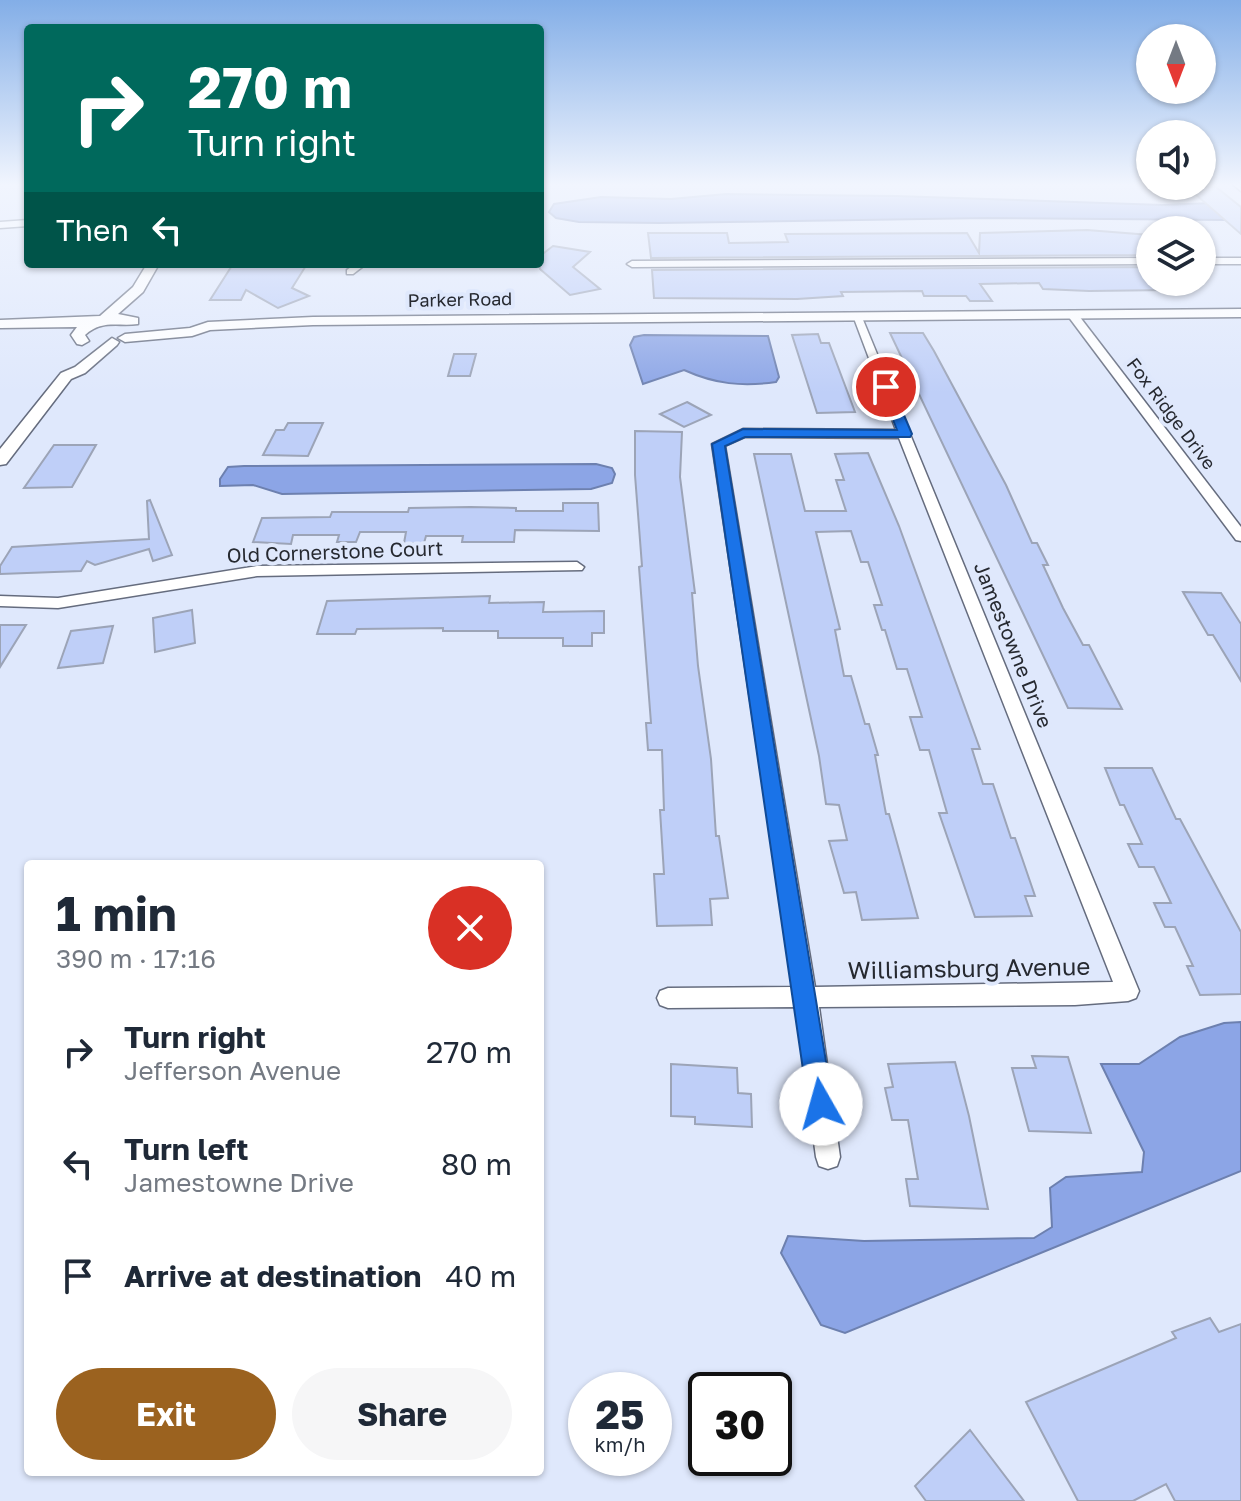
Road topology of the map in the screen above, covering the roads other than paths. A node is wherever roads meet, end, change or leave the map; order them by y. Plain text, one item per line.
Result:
1 (1136, 261) edge
2 (1216, 261) edge
3 (1224, 261) junction
4 (1241, 261) edge
5 (632, 264) dead end
6 (151, 268) edge
7 (356, 268) edge
8 (350, 272) dead end
9 (1241, 276) edge
10 (138, 289) junction
11 (1241, 313) edge
12 (1072, 314) junction
13 (856, 315) junction
14 (100, 321) junction
15 (134, 323) junction
16 (0, 324) edge
17 (16, 324) junction
18 (208, 326) junction
19 (80, 338) junction
20 (118, 340) junction
21 (66, 376) junction
22 (905, 434) junction
23 (0, 460) edge
24 (1241, 537) edge
25 (577, 567) dead end
26 (0, 601) edge
27 (1128, 991) joint
28 (806, 997) junction
29 (668, 998) dead end
30 (828, 1157) dead end

1 - 5 street
2 - 3 street
3 - 4 street
3 - 9 street
6 - 10 street
7 - 8 street
10 - 14 street
10 - 15 street
11 - 12 street, Parker Road
12 - 13 street, Parker Road
12 - 24 street, Fox Ridge Drive
13 - 18 street, Parker Road
13 - 22 street, Jamestowne Drive
14 - 15 street, Parker Road
14 - 17 street
14 - 19 street
15 - 18 street, Parker Road
15 - 20 street
16 - 17 street
17 - 19 street
18 - 20 street, Parker Road
19 - 20 street, Parker Road
19 - 21 street
20 - 21 street
21 - 23 street
22 - 27 street, Jamestowne Drive
22 - 28 street
25 - 26 street, Old Cornerstone Court
27 - 28 street, Williamsburg Avenue
28 - 29 street, Williamsburg Avenue
28 - 30 street

